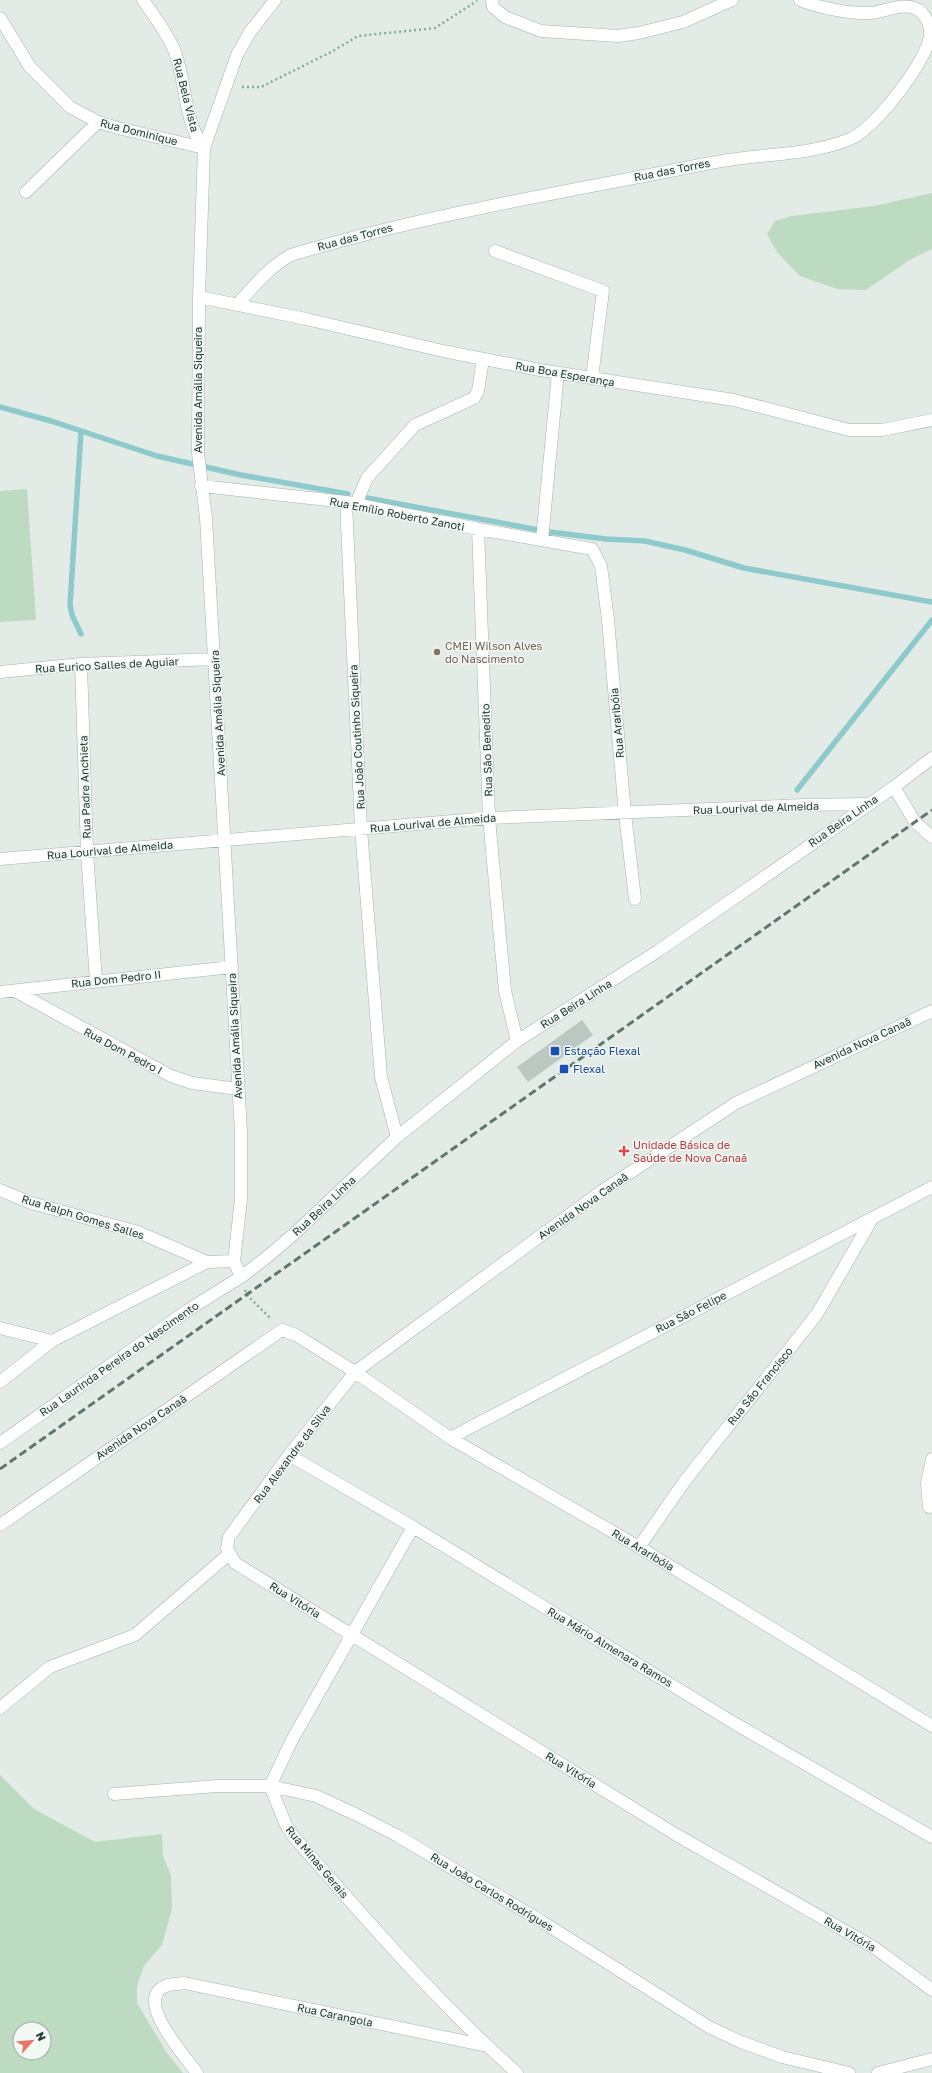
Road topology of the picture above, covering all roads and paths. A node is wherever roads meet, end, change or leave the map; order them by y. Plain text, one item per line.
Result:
1 (143, 0) edge
2 (275, 0) edge
3 (492, 0) edge
4 (732, 0) edge
5 (800, 0) edge
6 (0, 18) edge
7 (226, 88) junction
8 (98, 122) junction
9 (204, 148) junction
10 (26, 192) dead end
11 (495, 251) dead end
12 (199, 297) junction
13 (237, 305) junction
14 (483, 359) junction
15 (558, 372) junction
16 (592, 378) junction
17 (932, 420) edge
18 (201, 482) junction
19 (351, 503) junction
20 (478, 529) junction
21 (542, 540) junction
22 (592, 549) joint
23 (215, 659) junction
24 (81, 664) junction
25 (0, 672) edge
26 (932, 758) edge
27 (894, 787) junction
28 (866, 804) junction
29 (624, 814) junction
30 (489, 818) junction
31 (361, 829) junction
32 (932, 837) edge
33 (225, 840) junction
34 (87, 852) junction
35 (0, 859) edge
36 (635, 900) dead end
37 (232, 967) junction
38 (96, 981) junction
39 (15, 991) junction
40 (0, 992) edge
41 (932, 1011) edge
42 (517, 1041) junction
43 (238, 1089) junction
44 (397, 1137) junction
45 (932, 1187) edge
46 (0, 1190) edge
47 (872, 1219) junction
48 (234, 1261) junction
49 (208, 1262) junction
50 (240, 1277) junction
51 (0, 1328) edge
52 (282, 1330) junction
53 (52, 1341) junction
54 (355, 1372) junction
55 (0, 1382) edge
56 (450, 1438) junction
57 (0, 1443) edge
58 (289, 1455) junction
59 (932, 1459) edge
60 (931, 1508) edge
61 (0, 1525) edge
62 (412, 1526) junction
63 (639, 1547) junction
64 (228, 1554) junction
65 (352, 1635) junction
66 (0, 1708) edge
67 (932, 1726) edge
68 (270, 1786) junction
69 (114, 1794) dead end
70 (932, 1836) edge
71 (932, 1990) edge
72 (487, 2046) junction
73 (932, 2059) edge
74 (197, 2073) edge
75 (517, 2073) edge
76 (849, 2073) edge
77 (878, 2073) edge

1 - 9 street, Rua Bela Vista
2 - 7 street, Avenida Amália Siqueira
3 - 4 street
3 - 7 path
5 - 13 street, Rua das Torres
6 - 8 street, Rua Dominique
7 - 9 street, Avenida Amália Siqueira
8 - 9 street, Rua Dominique
8 - 10 street
9 - 12 street, Avenida Amália Siqueira
11 - 16 street
12 - 13 street, Rua Boa Esperança
12 - 18 street, Avenida Amália Siqueira
13 - 14 street, Rua Boa Esperança
14 - 15 street, Rua Boa Esperança
14 - 19 street
15 - 16 street, Rua Boa Esperança
15 - 21 street
16 - 17 street, Rua Boa Esperança
18 - 19 street, Rua Emílio Roberto Zanoti
18 - 23 street, Avenida Amália Siqueira
19 - 20 street, Rua Emílio Roberto Zanoti
19 - 31 street, Rua João Coutinho Siqueira
20 - 21 street, Rua Emílio Roberto Zanoti
20 - 30 street, Rua São Benedito
21 - 22 street, Rua Emílio Roberto Zanoti
22 - 29 street, Rua Araribóia
23 - 24 street, Rua Eurico Salles de Aguiar
23 - 33 street, Avenida Amália Siqueira
24 - 25 street, Rua Eurico Salles de Aguiar
24 - 34 street, Rua Padre Anchieta
26 - 27 street, Rua Beira Linha
27 - 28 street, Rua Beira Linha
27 - 32 street
28 - 29 street, Rua Lourival de Almeida
28 - 42 street, Rua Beira Linha
29 - 30 street, Rua Lourival de Almeida
29 - 36 street, Rua Araribóia
30 - 31 street, Rua Lourival de Almeida
30 - 42 street, Rua São Benedito
31 - 33 street, Rua Lourival de Almeida
31 - 44 street, Rua João Coutinho Siqueira
33 - 34 street, Rua Lourival de Almeida
33 - 37 street, Avenida Amália Siqueira
34 - 35 street, Rua Lourival de Almeida
34 - 38 street, Rua Padre Anchieta
37 - 38 street, Rua Dom Pedro II
37 - 43 street, Avenida Amália Siqueira
38 - 39 street, Rua Dom Pedro II
39 - 40 street, Rua Dom Pedro II
39 - 43 street, Rua Dom Pedro I
41 - 54 street, Avenida Nova Canaã
42 - 44 street, Rua Beira Linha
43 - 48 street, Avenida Amália Siqueira
44 - 50 street, Rua Beira Linha
45 - 47 street, Rua São Felipe
46 - 49 street, Rua Ralph Gomes Salles
47 - 56 street, Rua São Felipe
47 - 63 street, Rua São Francisco
48 - 49 street, Rua Ralph Gomes Salles
48 - 50 street, Avenida Amália Siqueira
49 - 53 street
50 - 52 path
50 - 57 street, Rua Laurinda Pereira do Nascimento
51 - 53 street
52 - 54 street, Rua Araribóia
52 - 61 street, Avenida Nova Canaã
53 - 55 street
54 - 56 street, Rua Araribóia
54 - 58 street, Rua Alexandre da Silva
56 - 63 street, Rua Araribóia
58 - 62 street, Rua Mário Almenara Ramos
58 - 64 street, Rua Alexandre da Silva
59 - 60 street
62 - 65 street
62 - 70 street, Rua Mário Almenara Ramos
63 - 67 street, Rua Araribóia
64 - 65 street, Rua Vitória
64 - 66 street
65 - 68 street
65 - 71 street, Rua Vitória
68 - 69 street, Rua João Carlos Rodrigues
68 - 72 street, Rua Minas Gerais
68 - 76 street, Rua João Carlos Rodrigues
72 - 74 street, Rua Carangola
72 - 75 street, Rua Minas Gerais
73 - 77 street

